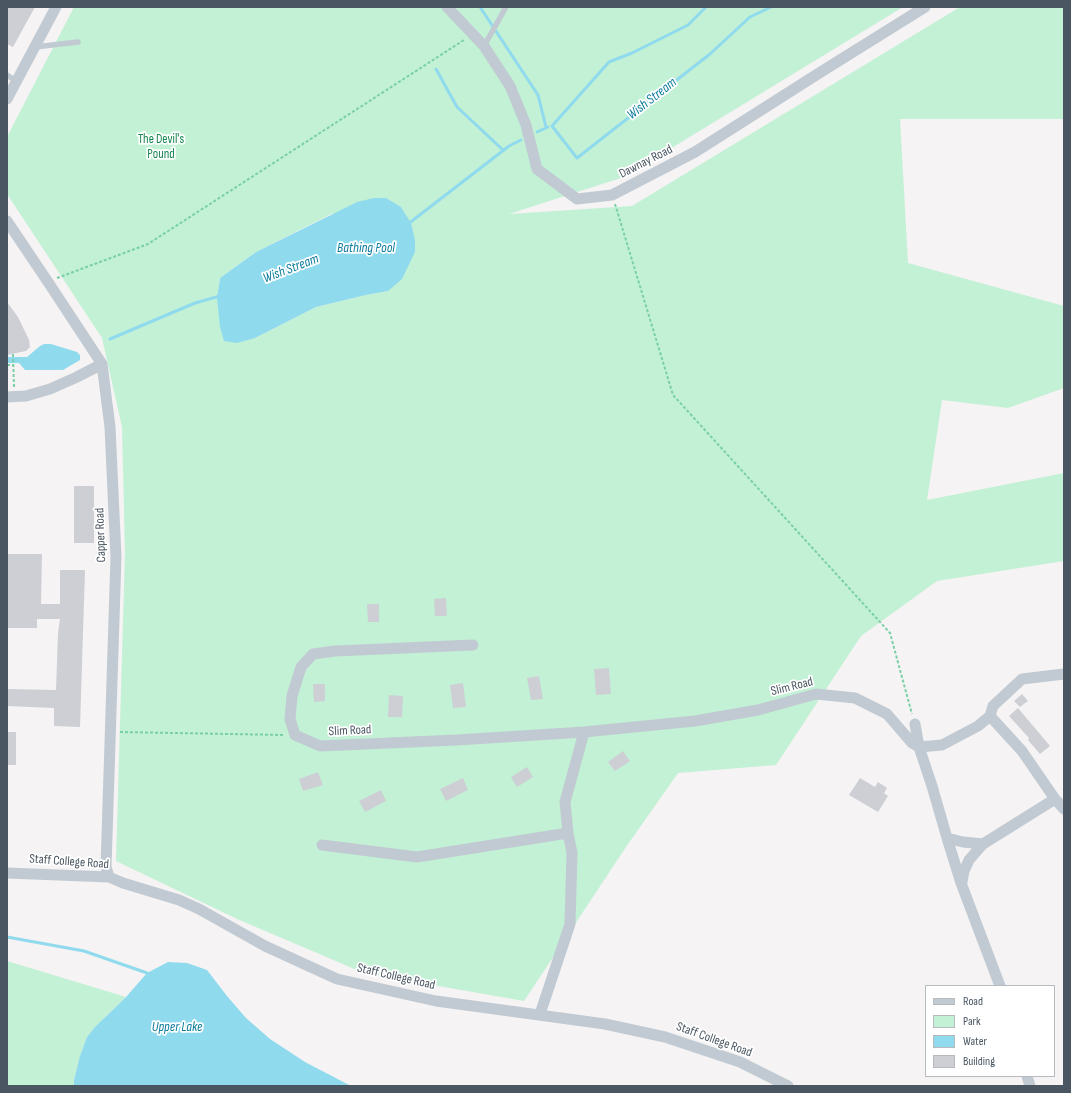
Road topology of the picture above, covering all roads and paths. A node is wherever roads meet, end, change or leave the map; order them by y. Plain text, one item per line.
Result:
1 (56, 7) edge
2 (447, 7) edge
3 (506, 7) edge
4 (925, 7) edge
5 (473, 34) junction
6 (78, 42) dead end
7 (484, 46) junction
8 (35, 48) junction
9 (12, 78) edge
10 (7, 99) edge
11 (612, 195) junction
12 (7, 221) edge
13 (48, 282) junction
14 (13, 354) dead end
15 (102, 364) junction
16 (7, 365) edge
17 (13, 365) junction
18 (11, 397) edge
19 (473, 645) dead end
20 (1064, 674) edge
21 (990, 716) junction
22 (915, 724) joint
23 (110, 732) junction
24 (584, 732) junction
25 (295, 735) junction
26 (919, 747) junction
27 (1055, 799) junction
28 (1064, 809) edge
29 (568, 833) junction
30 (947, 838) junction
31 (983, 844) junction
32 (322, 845) dead end
33 (7, 873) edge
34 (110, 877) junction
35 (962, 883) junction
36 (1000, 985) edge
37 (540, 1014) junction
38 (788, 1086) edge

1 - 8 street
2 - 5 street, Dawnay Road
3 - 7 lane
4 - 11 street, Dawnay Road
5 - 7 street, Dawnay Road
5 - 13 path
6 - 8 lane
7 - 11 street, Dawnay Road
8 - 9 street
9 - 10 street
11 - 22 path
12 - 13 street, Capper Road
13 - 15 street, Capper Road
14 - 17 path
15 - 18 street
15 - 23 street, Capper Road
16 - 17 path
17 - 18 path
19 - 25 street
20 - 21 street
21 - 26 street
21 - 27 street
22 - 26 street
23 - 25 path
23 - 34 street, Capper Road
24 - 25 street, Slim Road
24 - 26 street, Slim Road
24 - 29 street
26 - 30 street
27 - 28 street
27 - 31 street
29 - 32 street
29 - 37 street
30 - 31 street
30 - 35 street
31 - 35 street
33 - 34 street, Staff College Road
34 - 37 street, Staff College Road
35 - 36 street
37 - 38 street, Staff College Road

